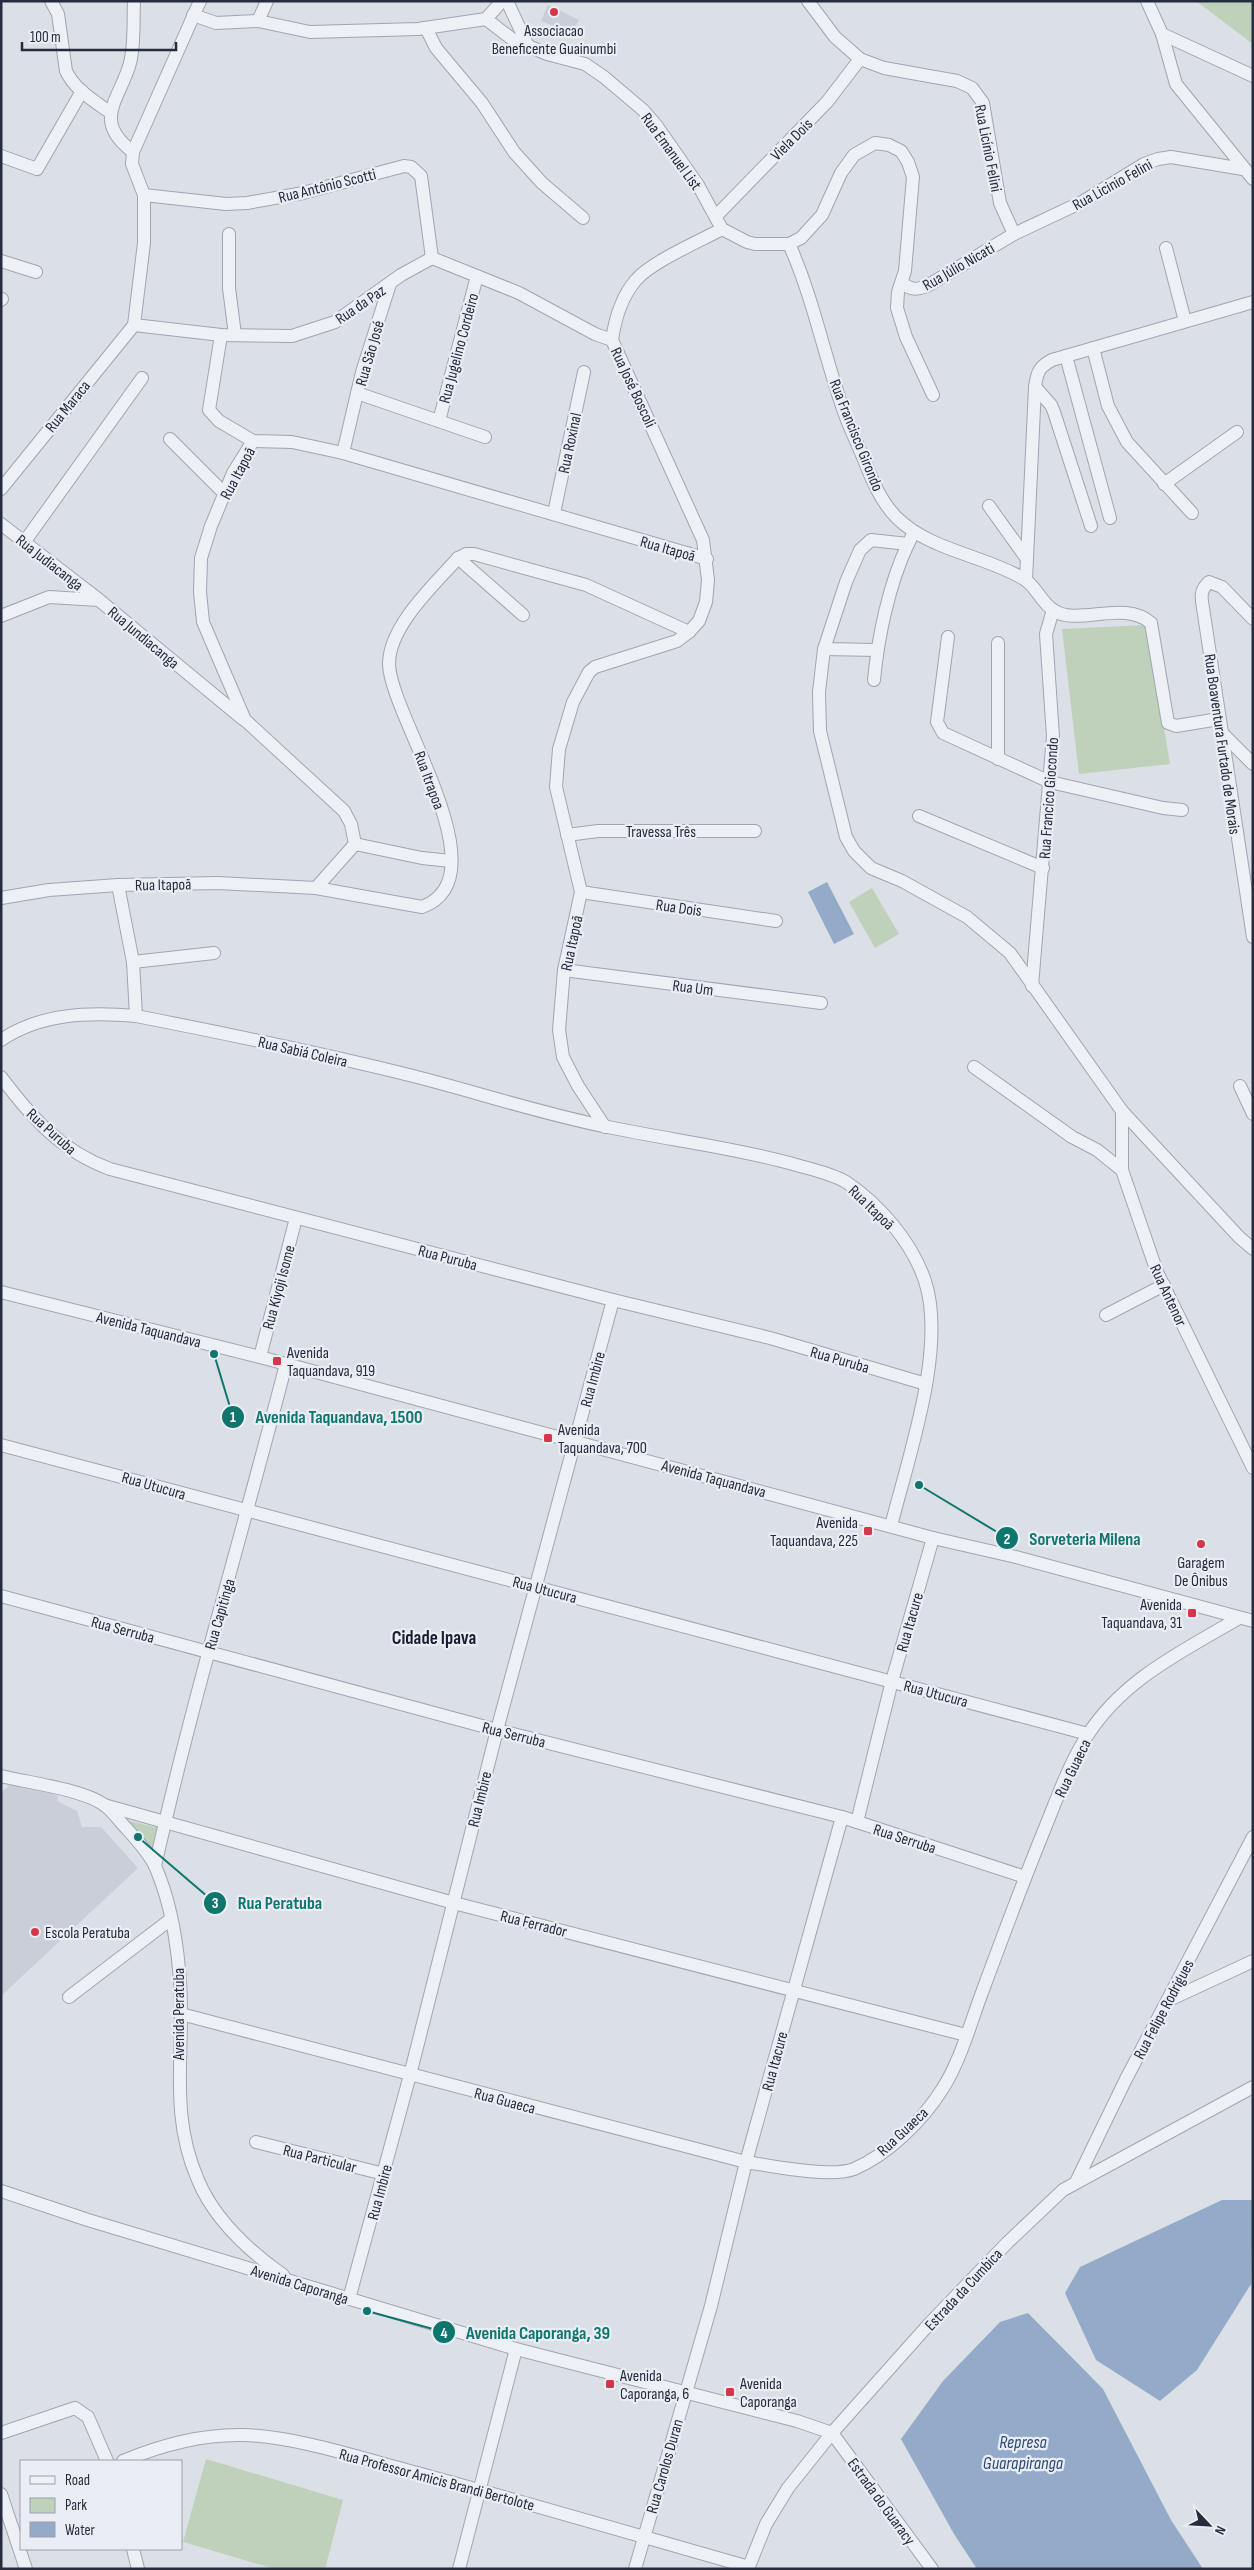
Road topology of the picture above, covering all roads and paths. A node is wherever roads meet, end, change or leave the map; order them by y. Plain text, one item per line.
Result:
1 (51, 1) edge
2 (134, 1) edge
3 (200, 1) edge
4 (266, 1) edge
5 (502, 1) edge
6 (507, 1) edge
7 (808, 1) edge
8 (1147, 1) edge
9 (193, 15) junction
10 (486, 19) junction
11 (258, 21) junction
12 (426, 28) junction
13 (1162, 34) junction
14 (527, 44) junction
15 (860, 59) junction
16 (1253, 76) edge
17 (82, 92) junction
18 (111, 113) junction
19 (133, 152) junction
20 (1, 156) edge
21 (1244, 169) junction
22 (1253, 179) edge
23 (144, 195) junction
24 (716, 216) junction
25 (583, 218) dead end
26 (722, 229) junction
27 (229, 234) dead end
28 (1014, 234) junction
29 (789, 244) junction
30 (1166, 248) dead end
31 (432, 258) junction
32 (1, 261) edge
33 (36, 272) dead end
34 (477, 276) junction
35 (902, 282) junction
36 (390, 284) junction
37 (1253, 302) edge
38 (1185, 322) junction
39 (134, 325) junction
40 (221, 335) junction
41 (235, 335) junction
42 (612, 340) junction
43 (1092, 348) junction
44 (1066, 356) junction
45 (584, 372) dead end
46 (142, 378) dead end
47 (1035, 387) junction
48 (357, 393) junction
49 (933, 395) dead end
50 (439, 421) junction
51 (1236, 432) dead end
52 (485, 437) dead end
53 (170, 439) dead end
54 (254, 441) junction
55 (343, 453) junction
56 (1164, 484) junction
57 (1, 489) edge
58 (225, 494) junction
59 (989, 506) dead end
60 (554, 513) junction
61 (1192, 513) dead end
62 (1110, 518) dead end
63 (1, 524) edge
64 (1091, 526) dead end
65 (914, 532) junction
66 (25, 541) junction
67 (908, 544) junction
68 (458, 558) junction
69 (707, 559) junction
70 (1027, 559) junction
71 (1026, 580) junction
72 (99, 600) junction
73 (1053, 610) junction
74 (523, 615) dead end
75 (1, 616) edge
76 (1253, 620) edge
77 (689, 632) junction
78 (948, 637) dead end
79 (998, 643) dead end
80 (824, 649) junction
81 (877, 650) junction
82 (874, 680) dead end
83 (245, 720) junction
84 (1220, 725) junction
85 (998, 759) junction
86 (1253, 764) edge
87 (1050, 782) junction
88 (1182, 810) dead end
89 (919, 816) dead end
90 (755, 831) dead end
91 (567, 835) junction
92 (354, 844) junction
93 (451, 861) junction
94 (1044, 868) junction
95 (118, 885) junction
96 (316, 888) junction
97 (582, 892) junction
98 (1249, 894) edge
99 (1, 898) edge
100 (776, 921) dead end
101 (1253, 938) edge
102 (214, 953) dead end
103 (133, 962) junction
104 (564, 970) junction
105 (1032, 986) junction
106 (821, 1003) dead end
107 (136, 1016) junction
108 (1, 1040) edge
109 (974, 1068) dead end
110 (1, 1077) edge
111 (1240, 1086) dead end
112 (1122, 1111) junction
113 (1253, 1114) edge
114 (605, 1127) junction
115 (1122, 1170) junction
116 (296, 1218) junction
117 (1253, 1249) edge
118 (1164, 1285) junction
119 (1, 1292) edge
120 (613, 1300) junction
121 (1106, 1314) dead end
122 (260, 1357) junction
123 (286, 1364) junction
124 (926, 1384) junction
125 (576, 1441) junction
126 (1, 1445) edge
127 (1253, 1468) edge
128 (248, 1512) junction
129 (891, 1526) junction
130 (933, 1538) junction
131 (537, 1586) junction
132 (1, 1596) edge
133 (1239, 1618) junction
134 (1253, 1621) edge
135 (208, 1652) junction
136 (892, 1682) junction
137 (497, 1730) junction
138 (1088, 1734) junction
139 (1, 1776) edge
140 (104, 1805) junction
141 (842, 1817) junction
142 (165, 1822) junction
143 (857, 1822) junction
144 (1253, 1837) edge
145 (155, 1866) junction
146 (1025, 1877) junction
147 (454, 1903) junction
148 (171, 1919) junction
149 (1253, 1960) edge
150 (793, 1990) junction
151 (69, 1998) dead end
152 (1169, 2000) junction
153 (181, 2014) junction
154 (966, 2035) junction
155 (410, 2075) junction
156 (1253, 2087) edge
157 (256, 2142) dead end
158 (746, 2162) junction
159 (384, 2174) junction
160 (1076, 2182) junction
161 (1, 2191) edge
162 (291, 2280) junction
163 (349, 2300) junction
164 (711, 2306) joint
165 (516, 2349) junction
166 (684, 2393) junction
167 (1, 2433) edge
168 (832, 2433) junction
169 (107, 2460) edge
170 (126, 2460) edge
171 (479, 2490) junction
172 (1, 2494) edge
173 (644, 2537) junction
174 (133, 2550) edge
175 (749, 2568) edge
176 (26, 2569) edge
177 (138, 2569) edge
178 (459, 2569) edge
179 (635, 2569) edge
180 (932, 2569) edge

1 - 17 street
2 - 18 street
3 - 9 street
4 - 11 street
5 - 10 street
6 - 14 street
7 - 15 street
8 - 13 street
9 - 11 street
9 - 19 street
10 - 12 street
10 - 14 street, Rua Emanuel List
11 - 12 street
12 - 25 street
13 - 16 street
13 - 21 street
14 - 24 street, Rua Emanuel List
15 - 24 street, Viela Dois
15 - 28 street, Rua Licínio Felini
17 - 18 street
17 - 20 street
18 - 19 street
19 - 23 street
21 - 22 street
21 - 28 street, Rua Licinio Felini
23 - 31 street, Rua Antônio Scotti
23 - 39 street
24 - 26 street, Rua Emanuel List
26 - 29 street
26 - 42 street, Rua José Boscoli
27 - 41 street
28 - 35 street, Rua Júlio Nicati
29 - 35 street
29 - 65 street, Rua Francisco Girondo
30 - 38 street
31 - 34 street
31 - 36 street, Rua da Paz
32 - 33 street
34 - 42 street
34 - 50 street, Rua Jugelino Cordeiro
35 - 49 street
36 - 41 street, Rua da Paz
36 - 48 street, Rua São José
37 - 38 street
38 - 43 street
39 - 40 street, Rua da Paz
39 - 57 street, Rua Maraca
40 - 41 street, Rua da Paz
40 - 54 street
42 - 69 street, Rua José Boscoli
43 - 44 street
43 - 56 street
44 - 47 street
44 - 62 street
45 - 60 street, Rua Roxinal
46 - 66 street
47 - 64 street
47 - 70 street
48 - 50 street, Rua São José
48 - 55 street, Rua São José
50 - 52 street, Rua São José
51 - 56 street
53 - 58 street
54 - 55 street, Rua Itapoã
54 - 58 street, Rua Itapoã
55 - 60 street, Rua Itapoã
56 - 61 street
58 - 83 street, Rua Itapoã
59 - 70 street
60 - 69 street, Rua Itapoã
63 - 66 street, Rua Judiacanga
65 - 67 street
65 - 71 street, Rua Francisco Girondo
66 - 72 street, Rua Judiacanga
67 - 80 street
67 - 81 street
68 - 74 street
68 - 77 street
68 - 93 street, Rua Itrapoa
69 - 77 street, Rua Itapoã
70 - 71 street
71 - 73 street, Rua Francisco Girondo
72 - 75 street, Rua Jundiacanga
72 - 83 street, Rua Jundiacanga
73 - 84 street
73 - 87 street, Rua Francico Giocondo
76 - 84 street, Rua Boaventura Furtado de Morais
77 - 91 street, Rua Itapoã
78 - 85 street
79 - 85 street
80 - 81 street
80 - 105 street
81 - 82 street
83 - 92 street, Rua Itapoã
84 - 86 street
84 - 98 street, Rua Boaventura Furtado de Morais
85 - 87 street
87 - 88 street
87 - 94 street, Rua Francico Giocondo
89 - 94 street
90 - 91 street, Travessa Três
91 - 97 street, Rua Itapoã
92 - 93 street
92 - 96 street
93 - 96 street, Rua Itrapoa
94 - 105 street, Rua Francico Giocondo
95 - 96 street, Rua Itapoã
95 - 99 street, Rua Itapoã
95 - 103 street
97 - 100 street, Rua Dois
97 - 104 street, Rua Itapoã
98 - 101 street, Rua Boaventura Furtado de Morais
102 - 103 street
103 - 107 street
104 - 106 street, Rua Um
104 - 114 street, Rua Itapoã
105 - 112 street
107 - 108 street, Rua Sabiá Coleira
107 - 114 street, Rua Sabiá Coleira
109 - 115 street
110 - 116 street, Rua Puruba
111 - 113 street
112 - 115 street, Rua Antenor
112 - 117 street
114 - 124 street, Rua Itapoã
115 - 118 street, Rua Antenor
116 - 120 street, Rua Puruba
116 - 122 street, Rua Kiyoji Isome
118 - 121 street
118 - 127 street, Rua Antenor
119 - 122 street, Avenida Taquandava
120 - 124 street, Rua Puruba
120 - 125 street, Rua Imbire
122 - 123 street, Avenida Taquandava
123 - 125 street, Avenida Taquandava
123 - 128 street, Rua Capitinga
124 - 129 street, Rua Itapoã
125 - 129 street, Avenida Taquandava
125 - 131 street, Rua Imbire
126 - 128 street, Rua Utucura
128 - 131 street, Rua Utucura
128 - 135 street, Rua Capitinga
129 - 130 street, Avenida Taquandava
130 - 133 street, Avenida Taquandava
130 - 136 street, Rua Itacure
131 - 136 street, Rua Utucura
131 - 137 street, Rua Imbire
132 - 135 street, Rua Serruba
133 - 134 street, Avenida Taquandava
133 - 138 street, Rua Guaeca
135 - 137 street, Rua Serruba
135 - 142 street, Rua Capitinga
136 - 138 street, Rua Utucura
136 - 143 street, Rua Itacure
137 - 141 street, Rua Serruba
137 - 147 street, Rua Imbire
138 - 146 street, Rua Guaeca
139 - 140 street, Avenida Peratuba
140 - 142 street, Rua Ferrador
140 - 145 street, Avenida Peratuba
141 - 143 street, Rua Serruba
141 - 150 street, Rua Itacure
142 - 145 street, Rua Capitinga
142 - 147 street, Rua Ferrador
143 - 146 street, Rua Serruba
144 - 152 street, Rua Felipe Rodrigues
145 - 148 street, Avenida Peratuba
146 - 154 street, Rua Guaeca
147 - 150 street, Rua Ferrador
147 - 155 street, Rua Imbire
148 - 151 street
148 - 153 street, Avenida Peratuba
149 - 152 street
150 - 154 street, Rua Ferrador
150 - 158 street, Rua Itacure
152 - 160 street, Rua Felipe Rodrigues
153 - 155 street, Rua Guaeca
153 - 162 street, Avenida Peratuba
154 - 158 street, Rua Guaeca
155 - 158 street, Rua Guaeca
155 - 159 street, Rua Imbire
156 - 160 street, Estrada da Cumbica
157 - 159 street, Rua Particular
158 - 164 street, Rua Itacure
159 - 163 street, Rua Imbire
160 - 168 street, Estrada da Cumbica
161 - 162 street, Avenida Caporanga
162 - 163 street, Avenida Caporanga
163 - 165 street, Avenida Caporanga
164 - 166 street, Rua Carolos Duran
165 - 166 street, Avenida Caporanga
165 - 171 street
166 - 168 street, Avenida Caporanga
166 - 173 street, Rua Carolos Duran
167 - 169 street
168 - 175 street, Estrada da Cumbica
168 - 180 street, Estrada do Guaracy
170 - 171 street, Rua Professor Amicis Brandi Bertolote
171 - 173 street, Rua Professor Amicis Brandi Bertolote
171 - 178 street
172 - 176 street
173 - 175 street, Rua Professor Amicis Brandi Bertolote
173 - 179 street, Rua Carolos Duran
174 - 177 street

